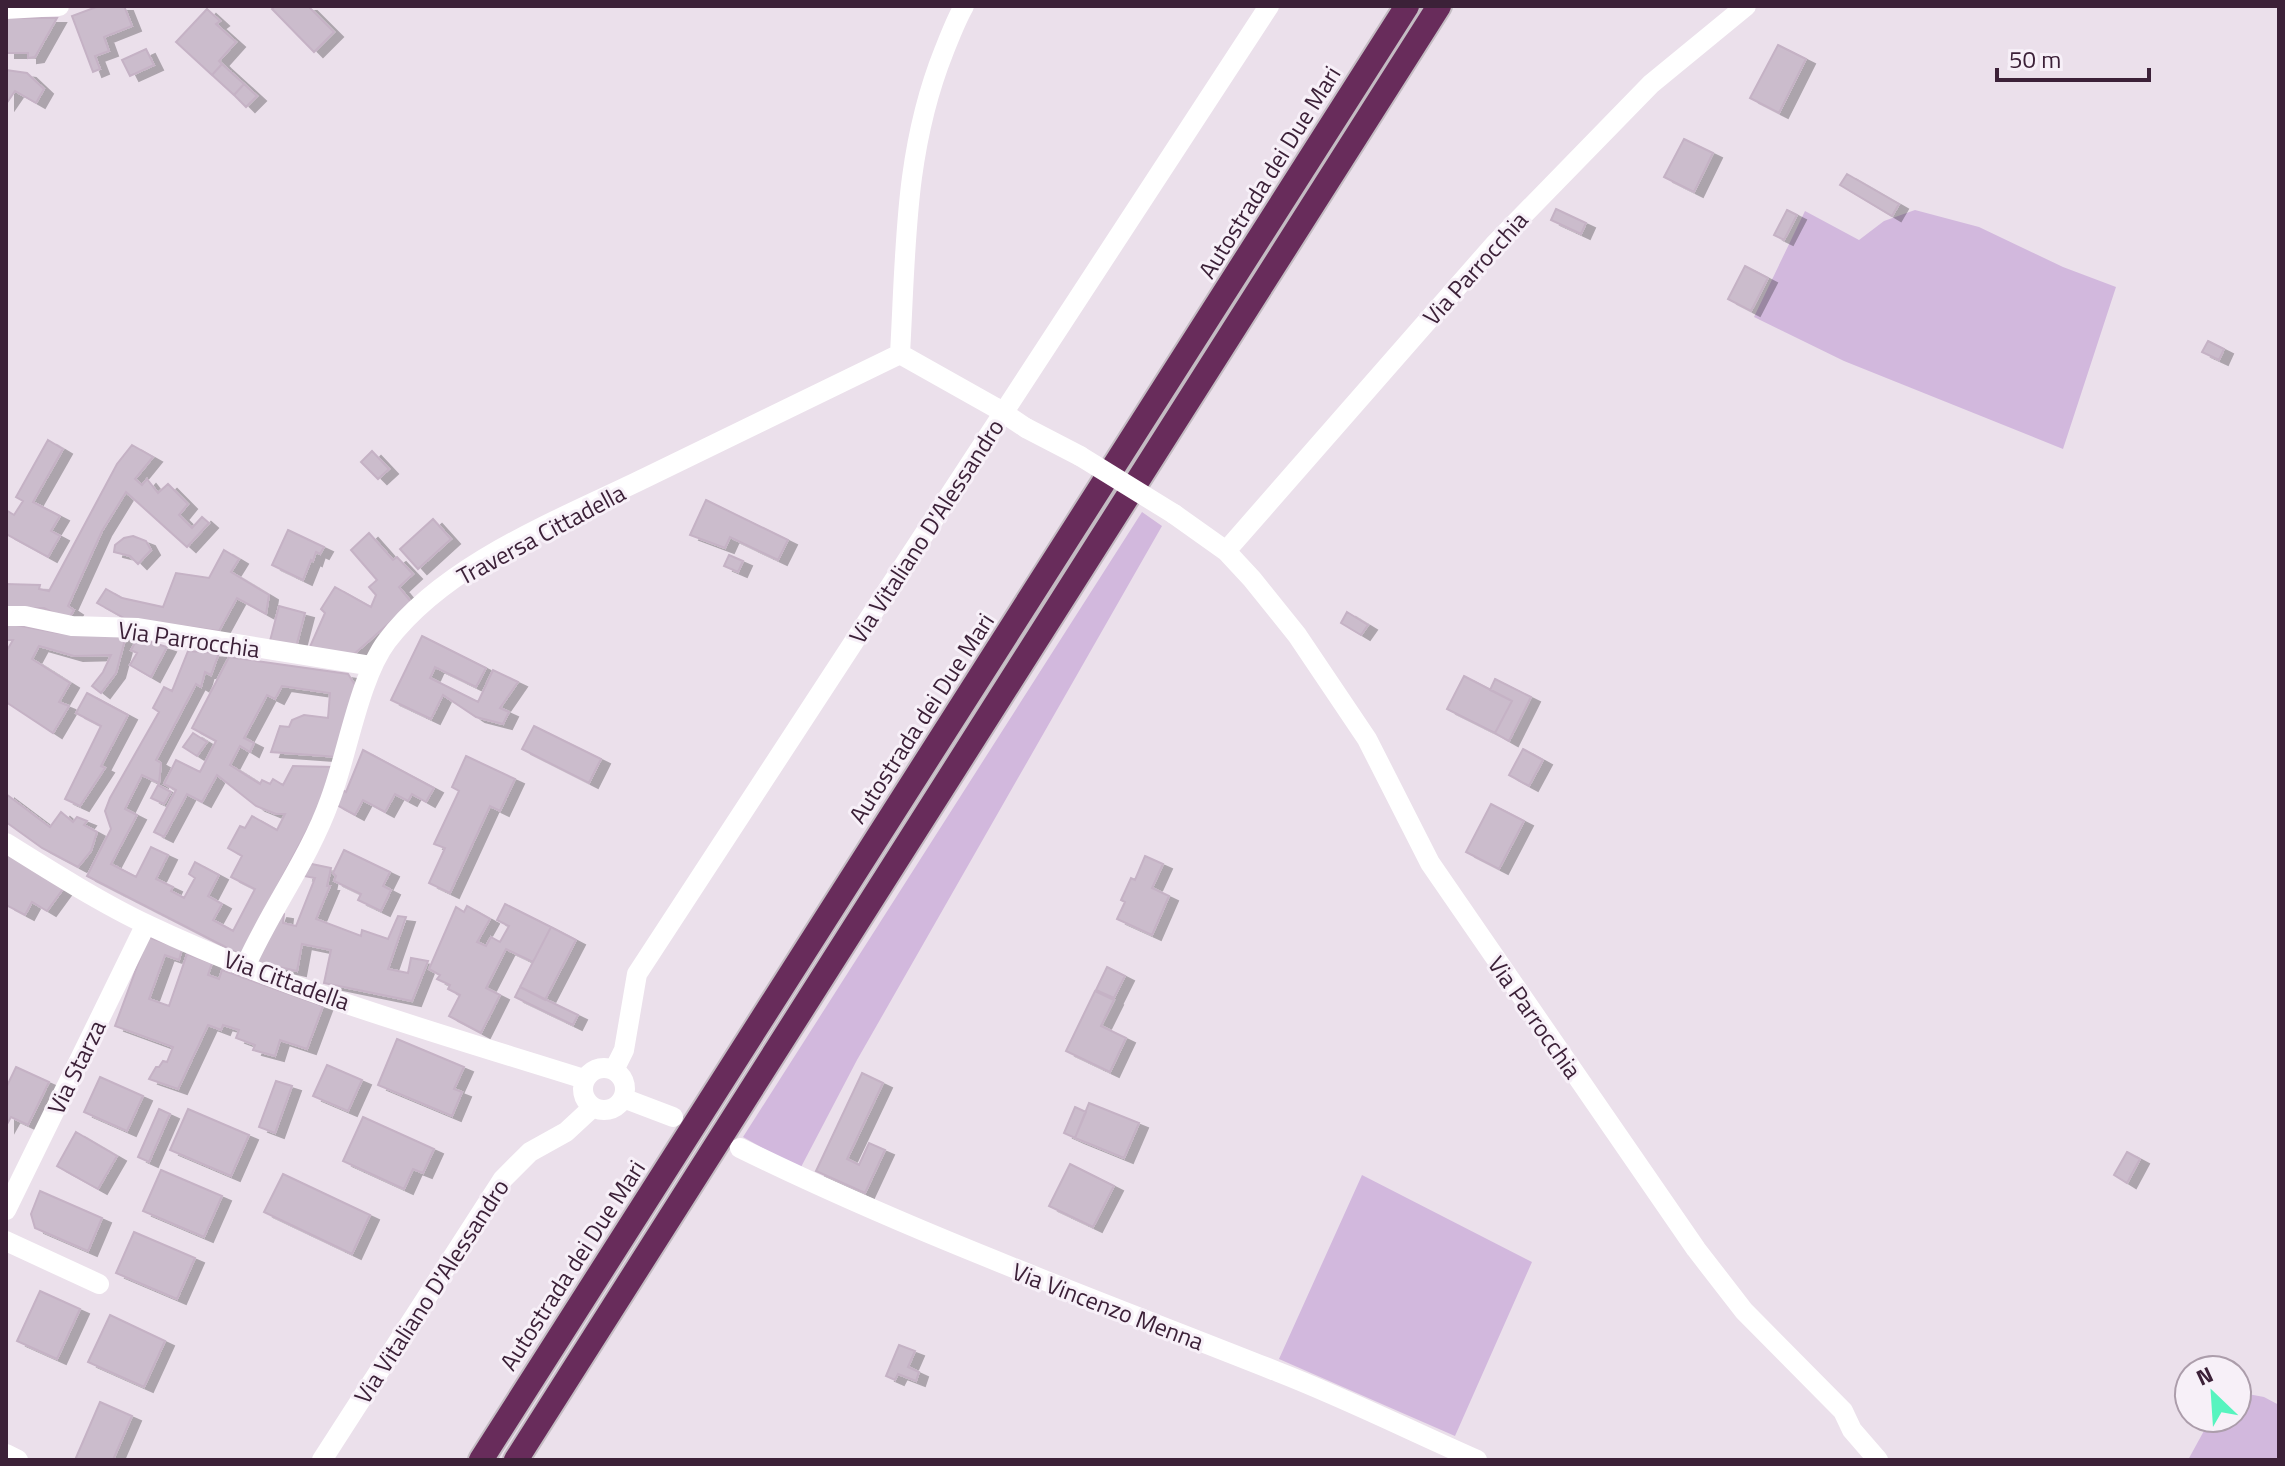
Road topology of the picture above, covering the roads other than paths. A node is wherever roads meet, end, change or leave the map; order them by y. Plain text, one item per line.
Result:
1 (59, 6) edge
2 (964, 6) edge
3 (1269, 6) edge
4 (1407, 6) edge
5 (1439, 6) edge
6 (1746, 6) edge
7 (6, 9) edge
8 (900, 354) junction
9 (1226, 551) junction
10 (6, 616) edge
11 (372, 666) junction
12 (6, 843) edge
13 (146, 924) junction
14 (245, 967) junction
15 (614, 1070) junction
16 (584, 1079) junction
17 (623, 1098) junction
18 (593, 1107) junction
19 (673, 1117) dead end
20 (740, 1148) dead end
21 (6, 1210) edge
22 (6, 1241) edge
23 (99, 1284) dead end
24 (6, 1454) edge
25 (18, 1460) edge
26 (322, 1460) edge
27 (481, 1460) edge
28 (516, 1460) edge
29 (1477, 1460) edge
30 (1878, 1460) edge

1 - 7 street
2 - 8 street
3 - 15 street, Via Vitaliano D'Alessandro
4 - 27 highway, Autostrada dei Due Mari
5 - 28 highway
6 - 9 street, Via Parrocchia
8 - 9 street, Via Parrocchia, bridge
8 - 11 street, Traversa Cittadella
9 - 30 street, Via Parrocchia
10 - 11 street, Via Parrocchia
11 - 14 street, Traversa Cittadella
12 - 13 street, Via Cittadella
13 - 14 street, Via Cittadella
13 - 21 street, Via Starza
14 - 16 street, Via Cittadella
15 - 16 street
15 - 17 street
16 - 18 street
17 - 18 street, Via Vitaliano D'Alessandro
17 - 19 street
18 - 26 street, Via Vitaliano D'Alessandro
20 - 29 street, Via Vincenzo Menna
22 - 23 street
24 - 25 street

